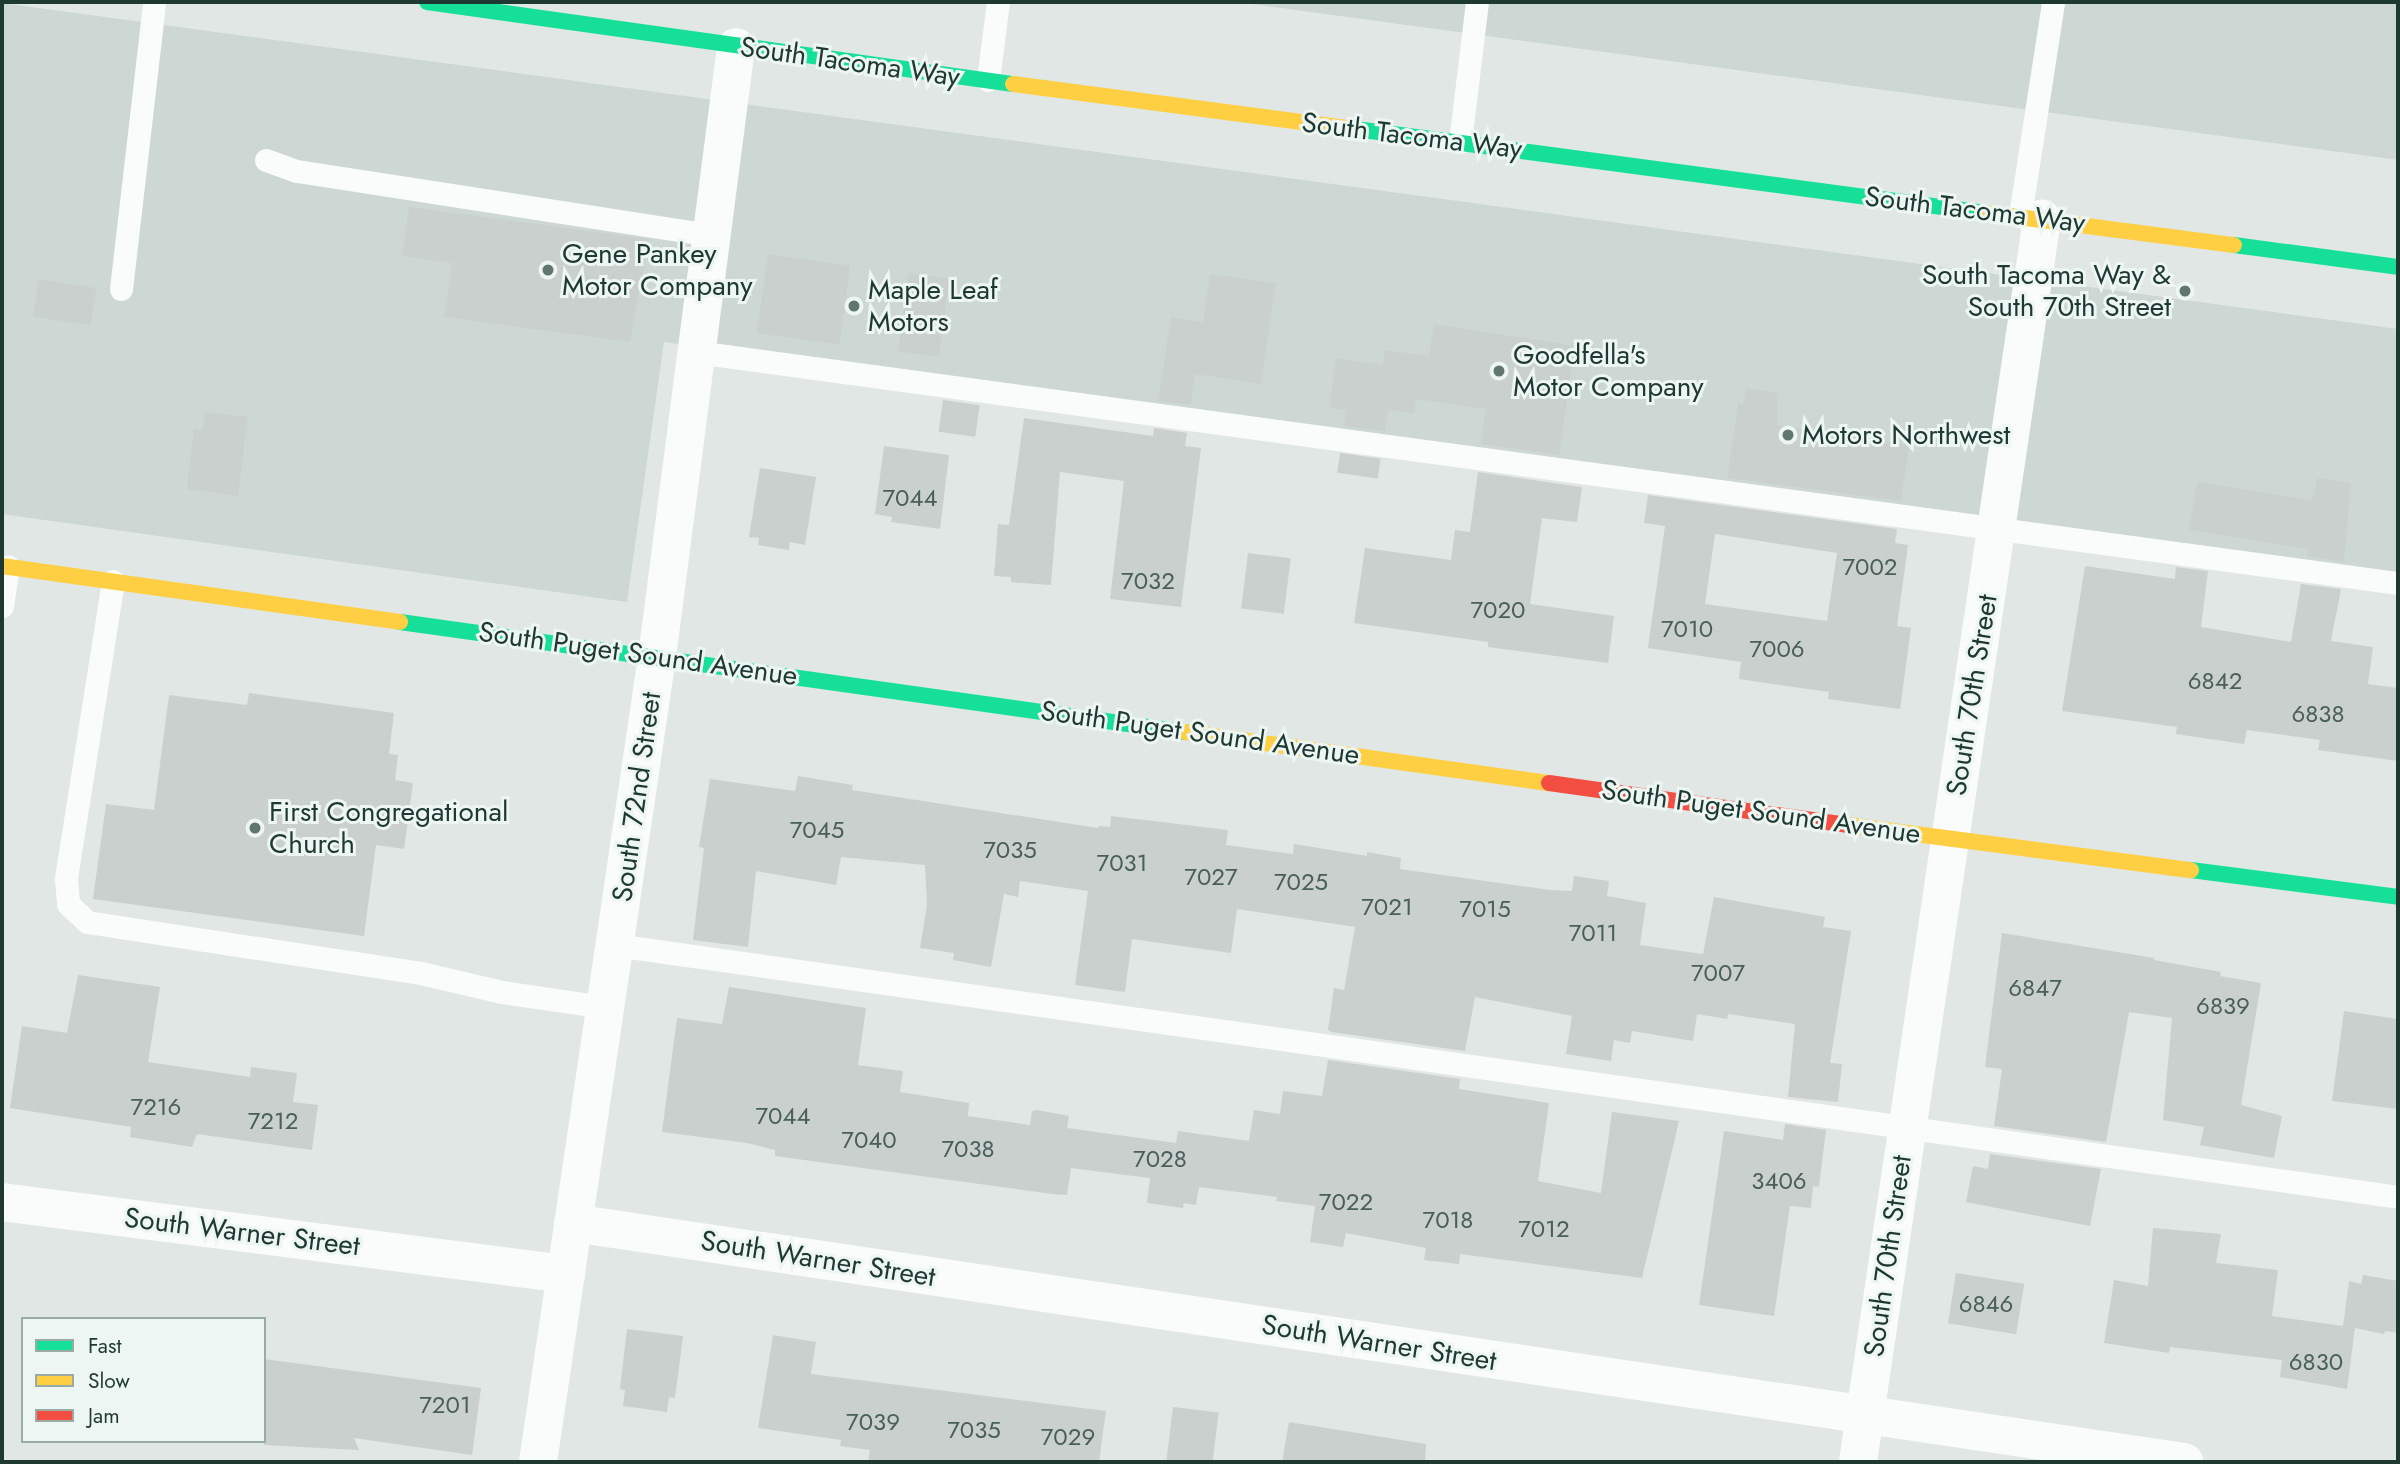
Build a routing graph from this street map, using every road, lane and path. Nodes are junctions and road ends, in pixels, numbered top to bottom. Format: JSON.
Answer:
{"nodes":[{"id":1,"x":154,"y":2,"type":"edge"},
{"id":2,"x":427,"y":2,"type":"edge"},
{"id":3,"x":998,"y":2,"type":"edge"},
{"id":4,"x":2053,"y":2,"type":"edge"},
{"id":5,"x":1471,"y":3,"type":"edge"},
{"id":6,"x":736,"y":47,"type":"junction"},
{"id":7,"x":988,"y":80,"type":"junction"},
{"id":8,"x":1460,"y":142,"type":"junction"},
{"id":9,"x":265,"y":160,"type":"dead end"},
{"id":10,"x":2031,"y":218,"type":"junction"},
{"id":11,"x":712,"y":234,"type":"junction"},
{"id":12,"x":2398,"y":267,"type":"edge"},
{"id":13,"x":121,"y":289,"type":"dead end"},
{"id":14,"x":696,"y":352,"type":"junction"},
{"id":15,"x":1996,"y":528,"type":"junction"},
{"id":16,"x":5,"y":566,"type":"edge"},
{"id":17,"x":113,"y":581,"type":"junction"},
{"id":18,"x":2398,"y":583,"type":"edge"},
{"id":19,"x":2,"y":606,"type":"edge"},
{"id":20,"x":657,"y":657,"type":"junction"},
{"id":21,"x":1950,"y":839,"type":"junction"},
{"id":22,"x":2398,"y":897,"type":"edge"},
{"id":23,"x":615,"y":945,"type":"junction"},
{"id":24,"x":605,"y":1007,"type":"junction"},
{"id":25,"x":1908,"y":1127,"type":"junction"},
{"id":26,"x":2398,"y":1196,"type":"edge"},
{"id":27,"x":2,"y":1202,"type":"edge"},
{"id":28,"x":573,"y":1223,"type":"junction"},
{"id":29,"x":566,"y":1274,"type":"junction"},
{"id":30,"x":1865,"y":1416,"type":"junction"},
{"id":31,"x":538,"y":1462,"type":"edge"},
{"id":32,"x":1858,"y":1462,"type":"edge"},
{"id":33,"x":2185,"y":1462,"type":"edge"}],
"edges":[{"from":1,"to":13,"type":"lane"},
{"from":2,"to":6,"type":"street","name":"South Tacoma Way"},
{"from":3,"to":7,"type":"lane"},
{"from":4,"to":10,"type":"lane"},
{"from":5,"to":8,"type":"lane"},
{"from":6,"to":7,"type":"street","name":"South Tacoma Way"},
{"from":6,"to":11,"type":"street","name":"South 72nd Street"},
{"from":7,"to":8,"type":"street","name":"South Tacoma Way"},
{"from":8,"to":10,"type":"street","name":"South Tacoma Way"},
{"from":9,"to":11,"type":"lane"},
{"from":10,"to":12,"type":"street","name":"South Tacoma Way"},
{"from":10,"to":15,"type":"street","name":"South 70th Street"},
{"from":11,"to":14,"type":"street","name":"South 72nd Street"},
{"from":14,"to":15,"type":"lane"},
{"from":14,"to":20,"type":"street","name":"South 72nd Street"},
{"from":15,"to":18,"type":"lane"},
{"from":15,"to":21,"type":"street","name":"South 70th Street"},
{"from":16,"to":17,"type":"street","name":"South Puget Sound Avenue"},
{"from":16,"to":19,"type":"lane"},
{"from":17,"to":20,"type":"street","name":"South Puget Sound Avenue"},
{"from":17,"to":24,"type":"lane"},
{"from":20,"to":21,"type":"street","name":"South Puget Sound Avenue"},
{"from":20,"to":23,"type":"street","name":"South 72nd Street"},
{"from":21,"to":22,"type":"street","name":"South Puget Sound Avenue"},
{"from":21,"to":25,"type":"street","name":"South 70th Street"},
{"from":23,"to":24,"type":"street","name":"South 72nd Street"},
{"from":23,"to":25,"type":"lane"},
{"from":24,"to":28,"type":"street","name":"South 72nd Street"},
{"from":25,"to":26,"type":"lane"},
{"from":25,"to":30,"type":"street","name":"South 70th Street"},
{"from":27,"to":29,"type":"street","name":"South Warner Street"},
{"from":28,"to":29,"type":"street","name":"South 72nd Street"},
{"from":28,"to":30,"type":"street","name":"South Warner Street"},
{"from":29,"to":31,"type":"street","name":"South 72nd Street"},
{"from":30,"to":32,"type":"street","name":"South 70th Street"},
{"from":30,"to":33,"type":"street","name":"South Warner Street"}]}
